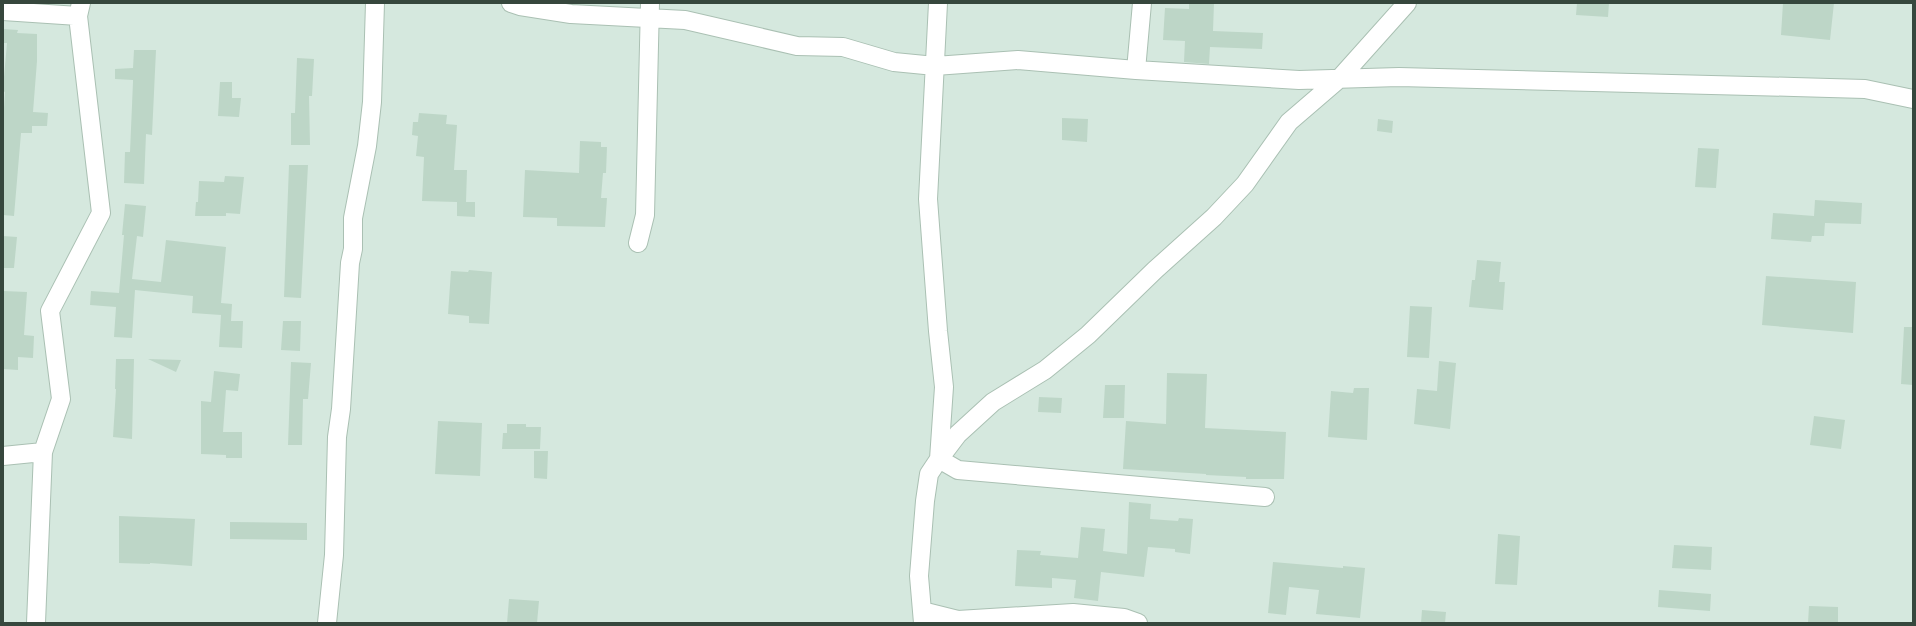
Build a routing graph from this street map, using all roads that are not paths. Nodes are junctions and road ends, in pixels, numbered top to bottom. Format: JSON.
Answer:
{"nodes":[{"id":1,"x":375,"y":3,"type":"edge"},
{"id":2,"x":511,"y":3,"type":"edge"},
{"id":3,"x":938,"y":3,"type":"edge"},
{"id":4,"x":1142,"y":3,"type":"edge"},
{"id":5,"x":1407,"y":3,"type":"edge"},
{"id":6,"x":79,"y":10,"type":"edge"},
{"id":7,"x":650,"y":10,"type":"edge"},
{"id":8,"x":3,"y":11,"type":"edge"},
{"id":9,"x":935,"y":66,"type":"junction"},
{"id":10,"x":1136,"y":70,"type":"junction"},
{"id":11,"x":1339,"y":79,"type":"junction"},
{"id":12,"x":1913,"y":99,"type":"edge"},
{"id":13,"x":638,"y":243,"type":"dead end"},
{"id":14,"x":43,"y":452,"type":"junction"},
{"id":15,"x":3,"y":456,"type":"edge"},
{"id":16,"x":939,"y":459,"type":"junction"},
{"id":17,"x":1265,"y":497,"type":"dead end"},
{"id":18,"x":922,"y":617,"type":"edge"},
{"id":19,"x":36,"y":623,"type":"edge"},
{"id":20,"x":327,"y":623,"type":"edge"},
{"id":21,"x":1138,"y":623,"type":"edge"}],
"edges":[{"from":1,"to":20,"type":"street"},
{"from":2,"to":7,"type":"street"},
{"from":3,"to":9,"type":"street"},
{"from":4,"to":10,"type":"street"},
{"from":5,"to":11,"type":"street"},
{"from":6,"to":8,"type":"street"},
{"from":6,"to":14,"type":"street"},
{"from":7,"to":9,"type":"street"},
{"from":7,"to":13,"type":"street"},
{"from":9,"to":10,"type":"street"},
{"from":9,"to":16,"type":"street"},
{"from":10,"to":11,"type":"street"},
{"from":11,"to":12,"type":"street"},
{"from":11,"to":16,"type":"street"},
{"from":14,"to":15,"type":"street"},
{"from":14,"to":19,"type":"street"},
{"from":16,"to":17,"type":"street"},
{"from":16,"to":18,"type":"street"},
{"from":18,"to":21,"type":"street"}]}
